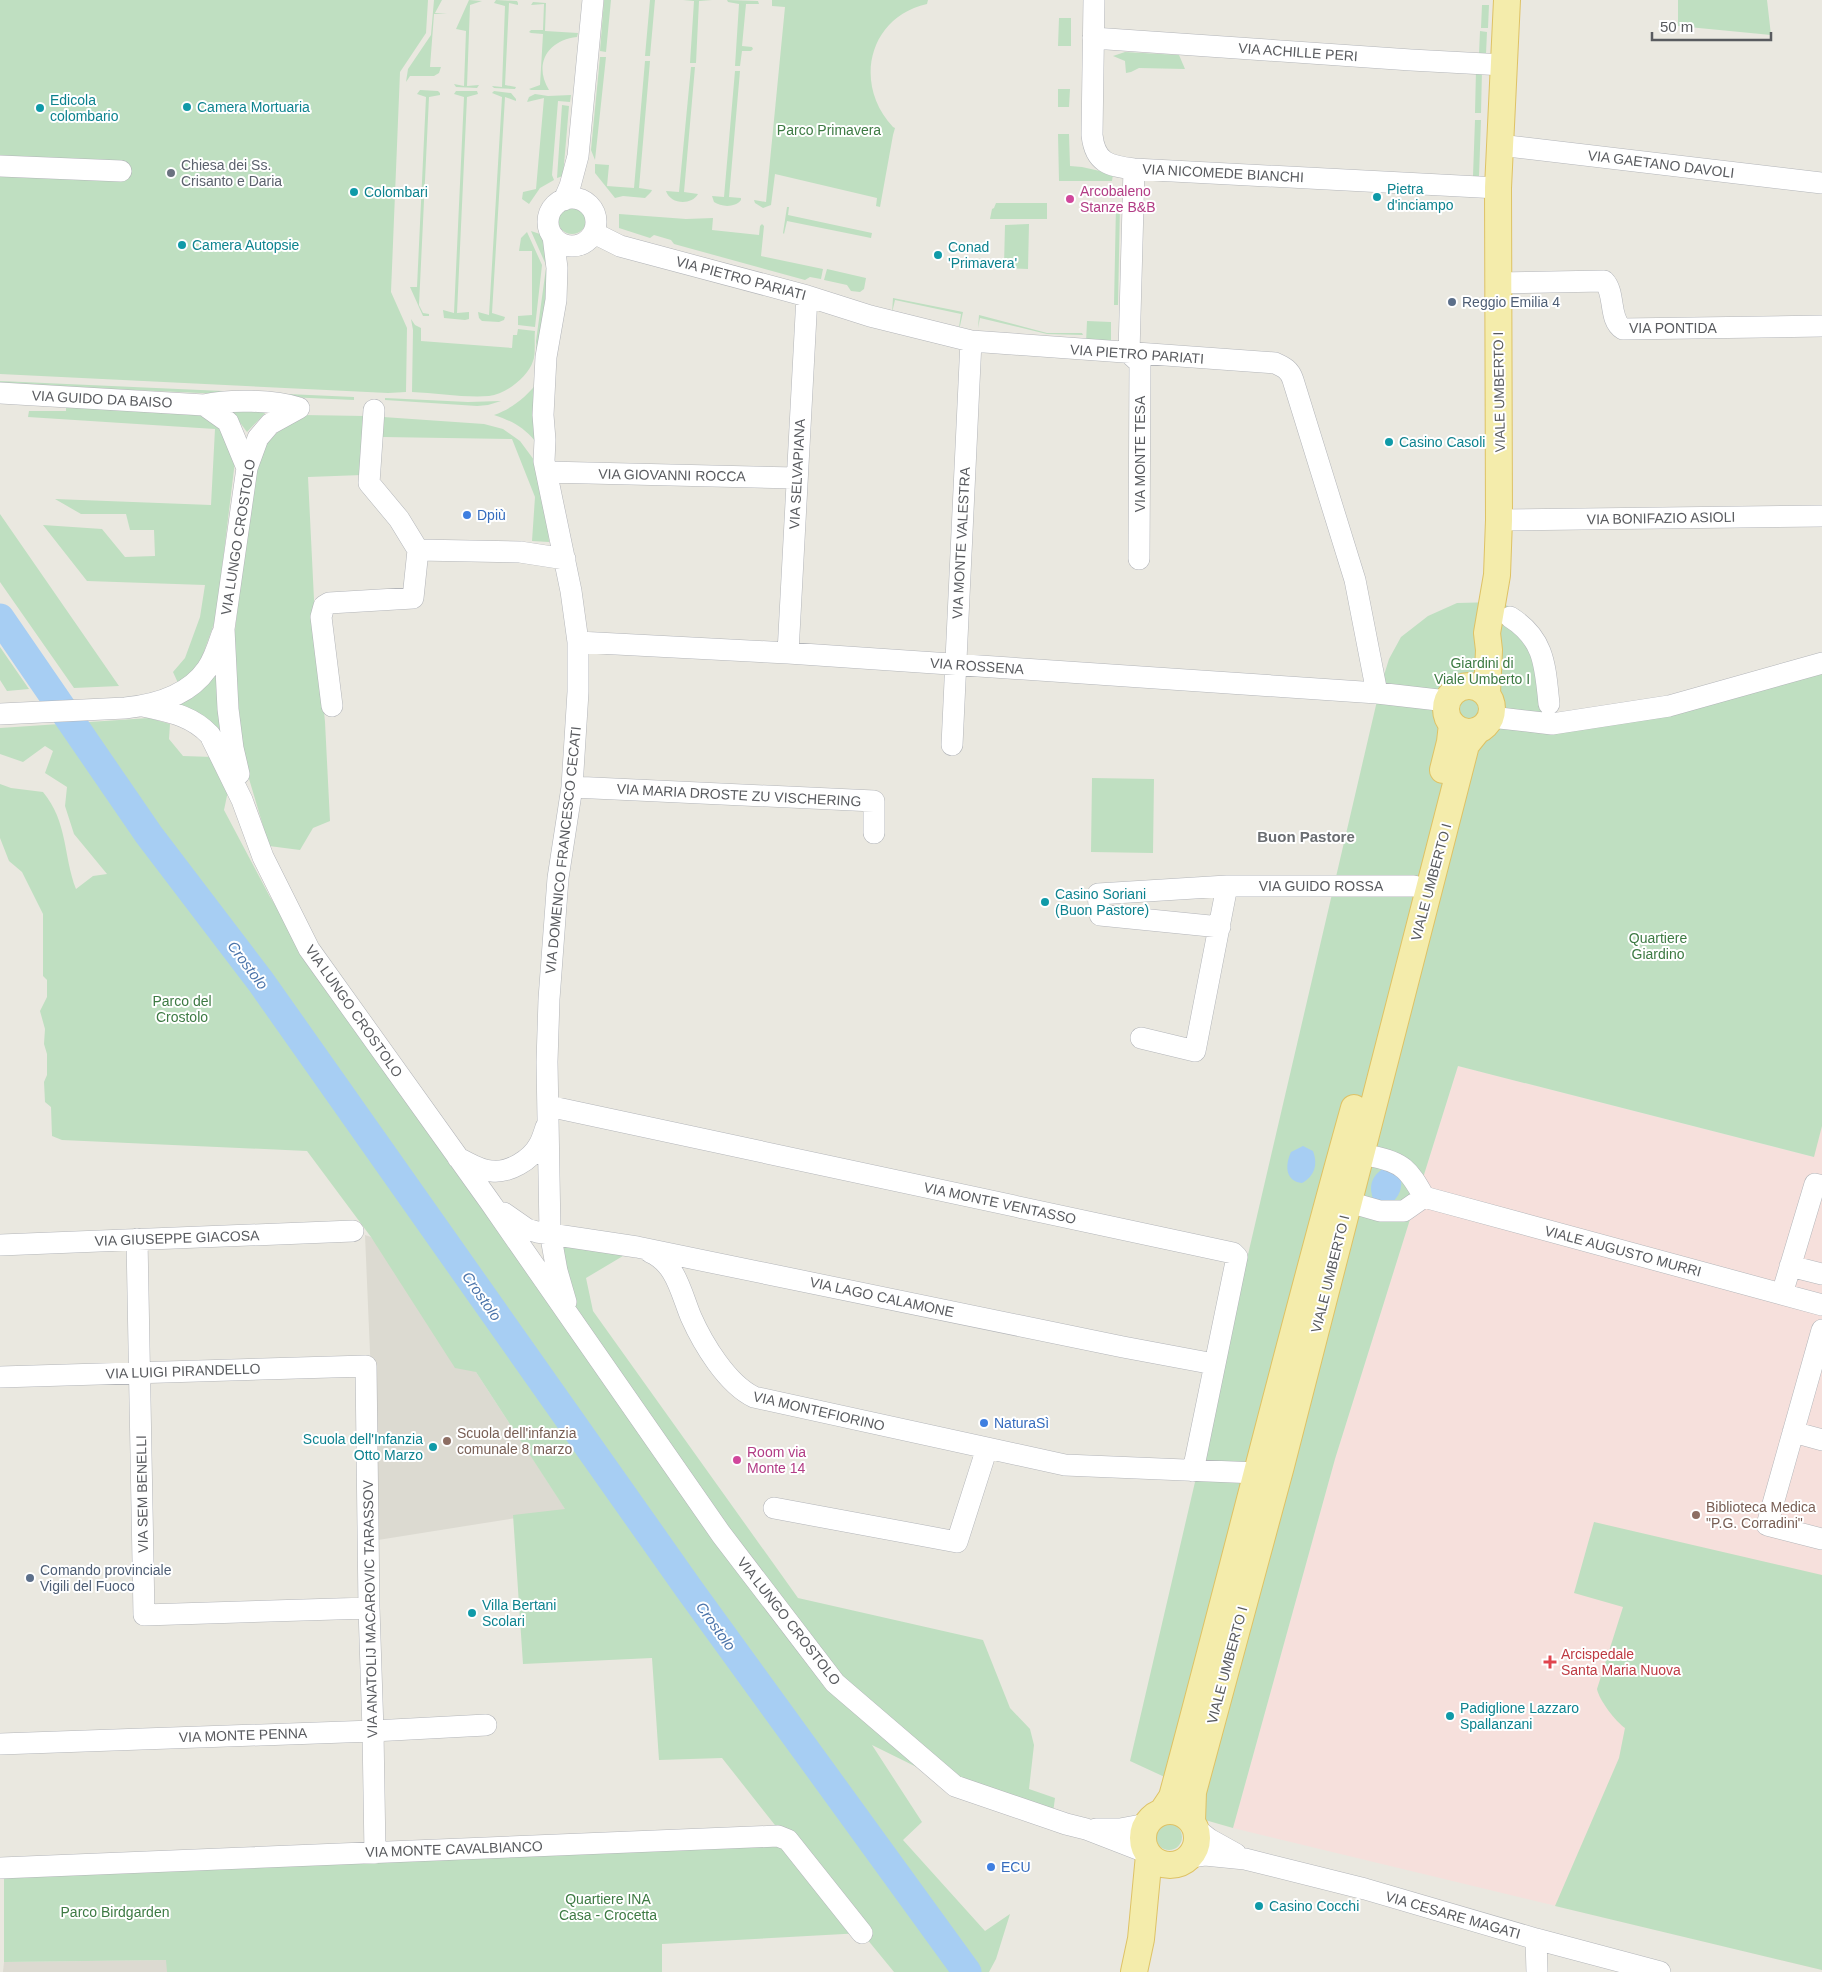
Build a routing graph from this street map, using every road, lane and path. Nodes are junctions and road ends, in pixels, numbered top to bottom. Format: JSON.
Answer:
{"nodes":[{"id":1,"x":593,"y":0,"type":"edge"},
{"id":2,"x":1094,"y":0,"type":"edge"},
{"id":3,"x":1507,"y":0,"type":"edge"},
{"id":4,"x":1093,"y":38,"type":"junction"},
{"id":5,"x":1504,"y":64,"type":"junction"},
{"id":6,"x":1499,"y":145,"type":"junction"},
{"id":7,"x":578,"y":156,"type":"junction"},
{"id":8,"x":0,"y":166,"type":"edge"},
{"id":9,"x":1134,"y":169,"type":"junction"},
{"id":10,"x":120,"y":171,"type":"dead end"},
{"id":11,"x":1822,"y":183,"type":"edge"},
{"id":12,"x":1498,"y":188,"type":"junction"},
{"id":13,"x":564,"y":200,"type":"junction"},
{"id":14,"x":587,"y":203,"type":"junction"},
{"id":15,"x":553,"y":236,"type":"junction"},
{"id":16,"x":588,"y":238,"type":"junction"},
{"id":17,"x":1498,"y":283,"type":"junction"},
{"id":18,"x":807,"y":296,"type":"junction"},
{"id":19,"x":556,"y":300,"type":"junction"},
{"id":20,"x":1822,"y":326,"type":"edge"},
{"id":21,"x":971,"y":341,"type":"junction"},
{"id":22,"x":1129,"y":354,"type":"junction"},
{"id":23,"x":0,"y":393,"type":"edge"},
{"id":24,"x":204,"y":405,"type":"junction"},
{"id":25,"x":299,"y":408,"type":"joint"},
{"id":26,"x":374,"y":410,"type":"dead end"},
{"id":27,"x":247,"y":468,"type":"junction"},
{"id":28,"x":547,"y":472,"type":"junction"},
{"id":29,"x":796,"y":478,"type":"junction"},
{"id":30,"x":1822,"y":516,"type":"edge"},
{"id":31,"x":1499,"y":520,"type":"junction"},
{"id":32,"x":418,"y":550,"type":"junction"},
{"id":33,"x":565,"y":559,"type":"junction"},
{"id":34,"x":1139,"y":559,"type":"dead end"},
{"id":35,"x":1510,"y":616,"type":"dead end"},
{"id":36,"x":224,"y":629,"type":"junction"},
{"id":37,"x":1487,"y":633,"type":"junction"},
{"id":38,"x":578,"y":642,"type":"junction"},
{"id":39,"x":788,"y":653,"type":"junction"},
{"id":40,"x":1822,"y":663,"type":"edge"},
{"id":41,"x":955,"y":664,"type":"junction"},
{"id":42,"x":1376,"y":692,"type":"junction"},
{"id":43,"x":1453,"y":704,"type":"junction"},
{"id":44,"x":1550,"y":704,"type":"dead end"},
{"id":45,"x":332,"y":706,"type":"dead end"},
{"id":46,"x":134,"y":707,"type":"junction"},
{"id":47,"x":4,"y":714,"type":"edge"},
{"id":48,"x":1485,"y":714,"type":"junction"},
{"id":49,"x":952,"y":745,"type":"dead end"},
{"id":50,"x":572,"y":787,"type":"junction"},
{"id":51,"x":242,"y":800,"type":"junction"},
{"id":52,"x":874,"y":833,"type":"dead end"},
{"id":53,"x":1227,"y":886,"type":"junction"},
{"id":54,"x":1414,"y":886,"type":"junction"},
{"id":55,"x":1220,"y":927,"type":"junction"},
{"id":56,"x":1141,"y":1038,"type":"dead end"},
{"id":57,"x":548,"y":1114,"type":"junction"},
{"id":58,"x":1372,"y":1156,"type":"dead end"},
{"id":59,"x":458,"y":1158,"type":"junction"},
{"id":60,"x":1818,"y":1185,"type":"edge"},
{"id":61,"x":1424,"y":1197,"type":"junction"},
{"id":62,"x":490,"y":1202,"type":"junction"},
{"id":63,"x":1359,"y":1205,"type":"dead end"},
{"id":64,"x":354,"y":1231,"type":"dead end"},
{"id":65,"x":550,"y":1232,"type":"junction"},
{"id":66,"x":137,"y":1239,"type":"junction"},
{"id":67,"x":0,"y":1245,"type":"edge"},
{"id":68,"x":637,"y":1247,"type":"junction"},
{"id":69,"x":1790,"y":1266,"type":"junction"},
{"id":70,"x":1822,"y":1274,"type":"edge"},
{"id":71,"x":1782,"y":1294,"type":"junction"},
{"id":72,"x":1822,"y":1305,"type":"edge"},
{"id":73,"x":571,"y":1319,"type":"junction"},
{"id":74,"x":1822,"y":1330,"type":"edge"},
{"id":75,"x":1214,"y":1364,"type":"junction"},
{"id":76,"x":366,"y":1366,"type":"joint"},
{"id":77,"x":139,"y":1373,"type":"junction"},
{"id":78,"x":0,"y":1377,"type":"edge"},
{"id":79,"x":1793,"y":1432,"type":"junction"},
{"id":80,"x":1822,"y":1440,"type":"edge"},
{"id":81,"x":987,"y":1448,"type":"junction"},
{"id":82,"x":1192,"y":1471,"type":"junction"},
{"id":83,"x":1257,"y":1472,"type":"junction"},
{"id":84,"x":774,"y":1508,"type":"dead end"},
{"id":85,"x":1822,"y":1538,"type":"edge"},
{"id":86,"x":368,"y":1608,"type":"junction"},
{"id":87,"x":486,"y":1725,"type":"dead end"},
{"id":88,"x":374,"y":1731,"type":"junction"},
{"id":89,"x":0,"y":1744,"type":"edge"},
{"id":90,"x":1155,"y":1818,"type":"junction"},
{"id":91,"x":1193,"y":1825,"type":"junction"},
{"id":92,"x":1086,"y":1829,"type":"junction"},
{"id":93,"x":375,"y":1853,"type":"junction"},
{"id":94,"x":1148,"y":1854,"type":"junction"},
{"id":95,"x":1245,"y":1859,"type":"junction"},
{"id":96,"x":1183,"y":1861,"type":"junction"},
{"id":97,"x":0,"y":1868,"type":"edge"},
{"id":98,"x":862,"y":1933,"type":"dead end"},
{"id":99,"x":1141,"y":1939,"type":"junction"},
{"id":100,"x":1536,"y":1939,"type":"junction"},
{"id":101,"x":1134,"y":1972,"type":"edge"},
{"id":102,"x":1537,"y":1972,"type":"edge"},
{"id":103,"x":1660,"y":1972,"type":"edge"}],
"edges":[{"from":1,"to":7,"type":"street"},
{"from":2,"to":4,"type":"street"},
{"from":3,"to":5,"type":"main road","name":"VIALE UMBERTO I"},
{"from":4,"to":5,"type":"street","name":"VIA ACHILLE PERI"},
{"from":4,"to":9,"type":"street"},
{"from":5,"to":6,"type":"main road","name":"VIALE UMBERTO I"},
{"from":6,"to":11,"type":"street","name":"VIA GAETANO DAVOLI"},
{"from":6,"to":12,"type":"main road","name":"VIALE UMBERTO I"},
{"from":7,"to":13,"type":"street"},
{"from":7,"to":14,"type":"street"},
{"from":8,"to":10,"type":"street"},
{"from":9,"to":12,"type":"street","name":"VIA NICOMEDE BIANCHI"},
{"from":9,"to":22,"type":"street","name":"VIA NICOMEDE BIANCHI"},
{"from":12,"to":17,"type":"main road","name":"VIALE UMBERTO I"},
{"from":13,"to":14,"type":"street"},
{"from":13,"to":15,"type":"street"},
{"from":14,"to":16,"type":"street"},
{"from":15,"to":16,"type":"street"},
{"from":15,"to":19,"type":"street"},
{"from":16,"to":18,"type":"street","name":"VIA PIETRO PARIATI"},
{"from":16,"to":19,"type":"street"},
{"from":17,"to":20,"type":"street","name":"VIA PONTIDA"},
{"from":17,"to":31,"type":"main road","name":"VIALE UMBERTO I"},
{"from":18,"to":21,"type":"street","name":"VIA PIETRO PARIATI"},
{"from":18,"to":29,"type":"street","name":"VIA SELVAPIANA"},
{"from":19,"to":28,"type":"street","name":"VIA DOMENICO FRANCESCO CECATI"},
{"from":21,"to":22,"type":"street","name":"VIA PIETRO PARIATI"},
{"from":21,"to":41,"type":"street","name":"VIA MONTE VALESTRA"},
{"from":22,"to":34,"type":"street","name":"VIA MONTE TESA"},
{"from":22,"to":42,"type":"street","name":"VIA PIETRO PARIATI"},
{"from":23,"to":24,"type":"street","name":"VIA GUIDO DA BAISO"},
{"from":24,"to":25,"type":"street","name":"VIA GUIDO DA BAISO"},
{"from":24,"to":27,"type":"street"},
{"from":25,"to":27,"type":"street","name":"VIA LUNGO CROSTOLO"},
{"from":26,"to":32,"type":"street"},
{"from":27,"to":36,"type":"street","name":"VIA LUNGO CROSTOLO"},
{"from":28,"to":29,"type":"street","name":"VIA GIOVANNI ROCCA"},
{"from":28,"to":33,"type":"street","name":"VIA DOMENICO FRANCESCO CECATI"},
{"from":29,"to":39,"type":"street","name":"VIA SELVAPIANA"},
{"from":30,"to":31,"type":"street","name":"VIA BONIFAZIO ASIOLI"},
{"from":31,"to":37,"type":"main road","name":"VIALE UMBERTO I"},
{"from":32,"to":33,"type":"street"},
{"from":32,"to":45,"type":"street"},
{"from":33,"to":38,"type":"street","name":"VIA DOMENICO FRANCESCO CECATI"},
{"from":35,"to":44,"type":"street"},
{"from":36,"to":46,"type":"street","name":"VIA LUNGO CROSTOLO"},
{"from":36,"to":51,"type":"street","name":"VIA LUNGO CROSTOLO"},
{"from":37,"to":43,"type":"main road","name":"VIALE UMBERTO I"},
{"from":37,"to":48,"type":"main road","name":"VIALE UMBERTO I"},
{"from":38,"to":39,"type":"street","name":"VIA ROSSENA"},
{"from":38,"to":50,"type":"street","name":"VIA DOMENICO FRANCESCO CECATI"},
{"from":39,"to":41,"type":"street","name":"VIA ROSSENA"},
{"from":40,"to":48,"type":"street"},
{"from":41,"to":42,"type":"street","name":"VIA ROSSENA"},
{"from":41,"to":49,"type":"street","name":"VIA MONTE VALESTRA"},
{"from":42,"to":43,"type":"street"},
{"from":43,"to":48,"type":"main road"},
{"from":43,"to":48,"type":"main road"},
{"from":43,"to":54,"type":"main road","name":"VIALE UMBERTO I"},
{"from":46,"to":47,"type":"street","name":"VIA LUNGO CROSTOLO"},
{"from":46,"to":51,"type":"street","name":"VIA LUNGO CROSTOLO"},
{"from":48,"to":91,"type":"main road","name":"VIALE UMBERTO I"},
{"from":50,"to":52,"type":"street","name":"VIA MARIA DROSTE ZU VISCHERING"},
{"from":50,"to":57,"type":"street","name":"VIA DOMENICO FRANCESCO CECATI"},
{"from":51,"to":59,"type":"street","name":"VIA LUNGO CROSTOLO"},
{"from":53,"to":54,"type":"street","name":"VIA GUIDO ROSSA"},
{"from":53,"to":55,"type":"street"},
{"from":53,"to":55,"type":"street","name":"VIA GUIDO ROSSA"},
{"from":54,"to":83,"type":"main road","name":"VIALE UMBERTO I"},
{"from":55,"to":56,"type":"street"},
{"from":57,"to":59,"type":"street","name":"VIA LUNGO CROSTOLO"},
{"from":57,"to":65,"type":"street","name":"VIA DOMENICO FRANCESCO CECATI"},
{"from":57,"to":75,"type":"street","name":"VIA MONTE VENTASSO"},
{"from":58,"to":61,"type":"street"},
{"from":59,"to":62,"type":"street","name":"VIA LUNGO CROSTOLO"},
{"from":60,"to":69,"type":"street"},
{"from":61,"to":63,"type":"street"},
{"from":61,"to":71,"type":"street","name":"VIALE AUGUSTO MURRI"},
{"from":62,"to":65,"type":"street","name":"VIA LUNGO CROSTOLO"},
{"from":62,"to":73,"type":"street","name":"VIA LUNGO CROSTOLO"},
{"from":64,"to":66,"type":"street","name":"VIA GIUSEPPE GIACOSA"},
{"from":65,"to":68,"type":"street","name":"VIA LAGO CALAMONE"},
{"from":65,"to":73,"type":"street","name":"VIA LUNGO CROSTOLO"},
{"from":66,"to":67,"type":"street","name":"VIA GIUSEPPE GIACOSA"},
{"from":66,"to":77,"type":"street","name":"VIA SEM BENELLI"},
{"from":68,"to":75,"type":"street","name":"VIA LAGO CALAMONE"},
{"from":68,"to":81,"type":"street","name":"VIA MONTEFIORINO"},
{"from":69,"to":70,"type":"street"},
{"from":69,"to":71,"type":"street"},
{"from":71,"to":72,"type":"street","name":"VIALE AUGUSTO MURRI"},
{"from":73,"to":92,"type":"street","name":"VIA LUNGO CROSTOLO"},
{"from":74,"to":79,"type":"street"},
{"from":75,"to":82,"type":"street","name":"VIA MONTE VENTASSO"},
{"from":76,"to":77,"type":"street","name":"VIA LUIGI PIRANDELLO"},
{"from":76,"to":86,"type":"street","name":"VIA ANATOLIJ MACAROVIC TARASSOV"},
{"from":77,"to":78,"type":"street","name":"VIA LUIGI PIRANDELLO"},
{"from":77,"to":86,"type":"street","name":"VIA SEM BENELLI"},
{"from":79,"to":80,"type":"street"},
{"from":79,"to":85,"type":"street"},
{"from":81,"to":82,"type":"street","name":"VIA MONTEFIORINO"},
{"from":81,"to":84,"type":"street"},
{"from":82,"to":83,"type":"street","name":"VIA MONTEFIORINO"},
{"from":83,"to":90,"type":"main road","name":"VIALE UMBERTO I"},
{"from":86,"to":88,"type":"street","name":"VIA ANATOLIJ MACAROVIC TARASSOV"},
{"from":87,"to":88,"type":"street","name":"VIA MONTE PENNA"},
{"from":88,"to":89,"type":"street","name":"VIA MONTE PENNA"},
{"from":88,"to":93,"type":"street","name":"VIA ANATOLIJ MACAROVIC TARASSOV"},
{"from":90,"to":91,"type":"main road"},
{"from":90,"to":92,"type":"street","name":"VIA LUNGO CROSTOLO"},
{"from":90,"to":94,"type":"main road","name":"VIALE UMBERTO I"},
{"from":91,"to":95,"type":"street","name":"VIA CESARE MAGATI"},
{"from":91,"to":96,"type":"main road","name":"VIALE UMBERTO I"},
{"from":92,"to":94,"type":"street","name":"VIA LUNGO CROSTOLO"},
{"from":93,"to":97,"type":"street","name":"VIA MONTE CAVALBIANCO"},
{"from":93,"to":98,"type":"street","name":"VIA MONTE CAVALBIANCO"},
{"from":94,"to":96,"type":"main road"},
{"from":94,"to":99,"type":"main road","name":"VIALE UMBERTO I"},
{"from":95,"to":96,"type":"street","name":"VIA CESARE MAGATI"},
{"from":95,"to":100,"type":"street","name":"VIA CESARE MAGATI"},
{"from":96,"to":99,"type":"main road","name":"VIALE UMBERTO I"},
{"from":99,"to":101,"type":"main road"},
{"from":100,"to":102,"type":"street"},
{"from":100,"to":103,"type":"street","name":"VIA CESARE MAGATI"}]}
